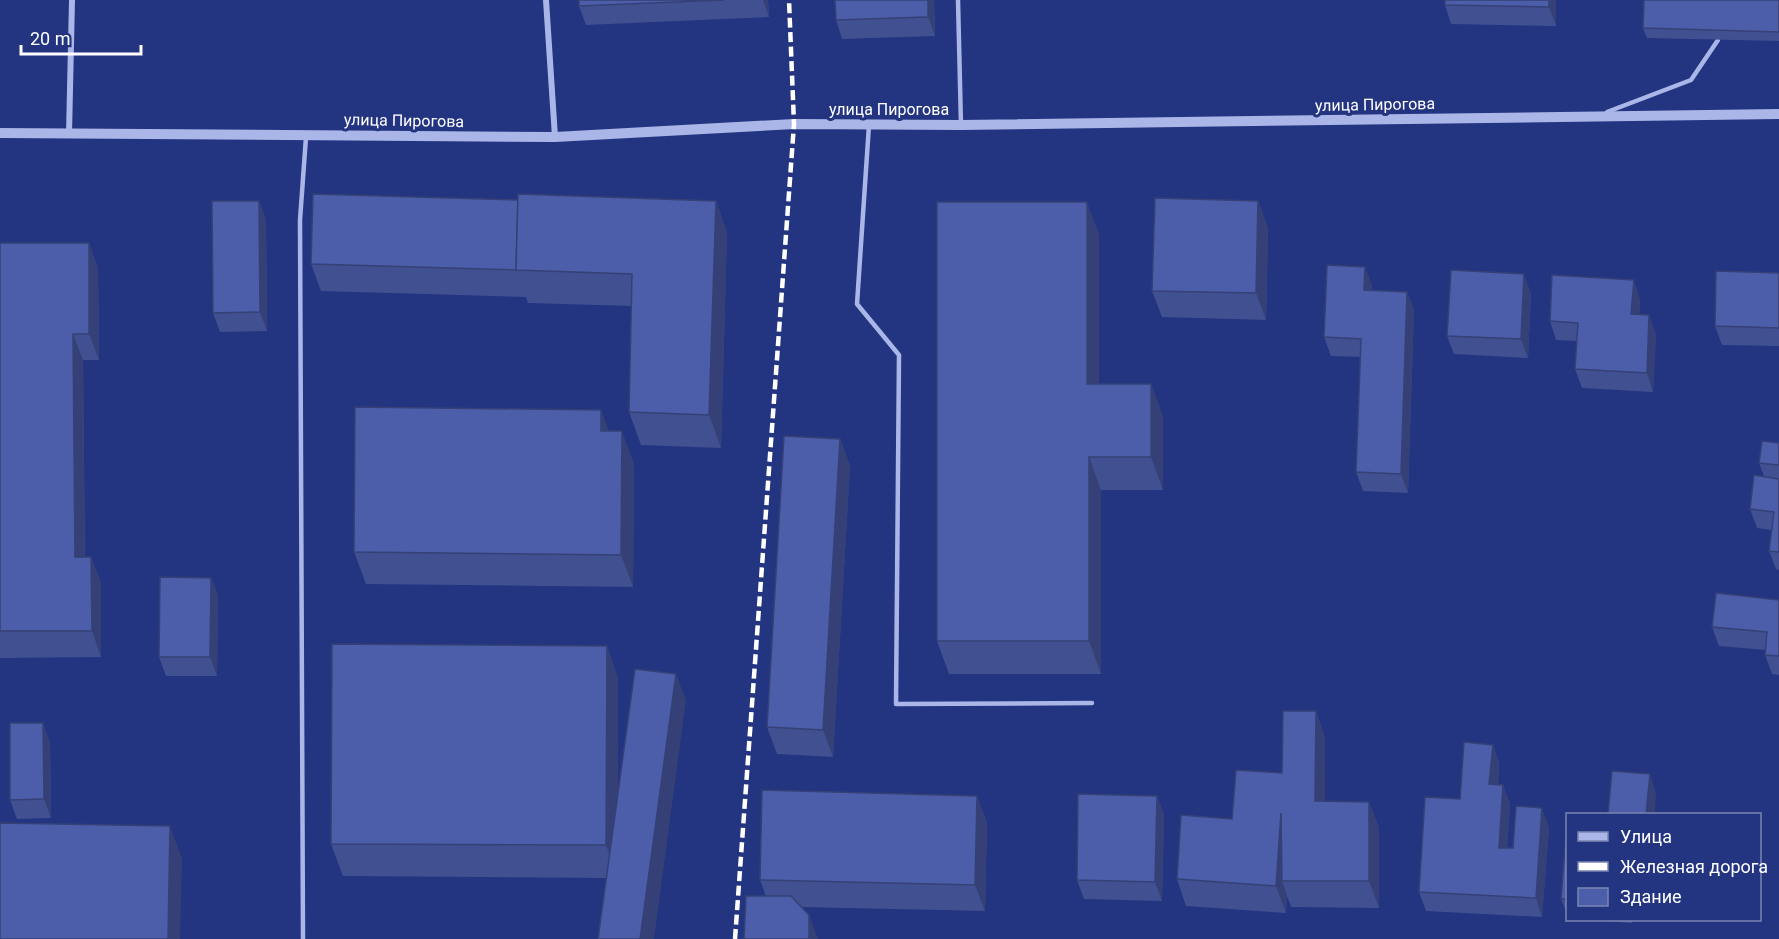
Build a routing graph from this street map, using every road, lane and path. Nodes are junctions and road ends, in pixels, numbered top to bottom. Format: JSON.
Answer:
{"nodes":[{"id":1,"x":72,"y":0,"type":"edge"},
{"id":2,"x":546,"y":0,"type":"edge"},
{"id":3,"x":958,"y":0,"type":"edge"},
{"id":4,"x":1718,"y":39,"type":"edge"},
{"id":5,"x":1779,"y":114,"type":"edge"},
{"id":6,"x":1597,"y":116,"type":"junction"},
{"id":7,"x":869,"y":125,"type":"junction"},
{"id":8,"x":961,"y":125,"type":"junction"},
{"id":9,"x":0,"y":133,"type":"edge"},
{"id":10,"x":69,"y":134,"type":"junction"},
{"id":11,"x":306,"y":134,"type":"junction"},
{"id":12,"x":555,"y":137,"type":"junction"},
{"id":13,"x":1092,"y":703,"type":"dead end"},
{"id":14,"x":303,"y":939,"type":"edge"}],
"edges":[{"from":1,"to":10,"type":"street"},
{"from":2,"to":12,"type":"street"},
{"from":3,"to":8,"type":"lane"},
{"from":4,"to":6,"type":"lane"},
{"from":5,"to":6,"type":"street","name":"улица Пирогова"},
{"from":6,"to":8,"type":"street","name":"улица Пирогова"},
{"from":7,"to":8,"type":"street","name":"улица Пирогова"},
{"from":7,"to":12,"type":"street","name":"улица Пирогова"},
{"from":7,"to":13,"type":"lane"},
{"from":9,"to":10,"type":"street","name":"улица Пирогова"},
{"from":10,"to":11,"type":"street","name":"улица Пирогова"},
{"from":11,"to":12,"type":"street","name":"улица Пирогова"},
{"from":11,"to":14,"type":"lane"}]}
